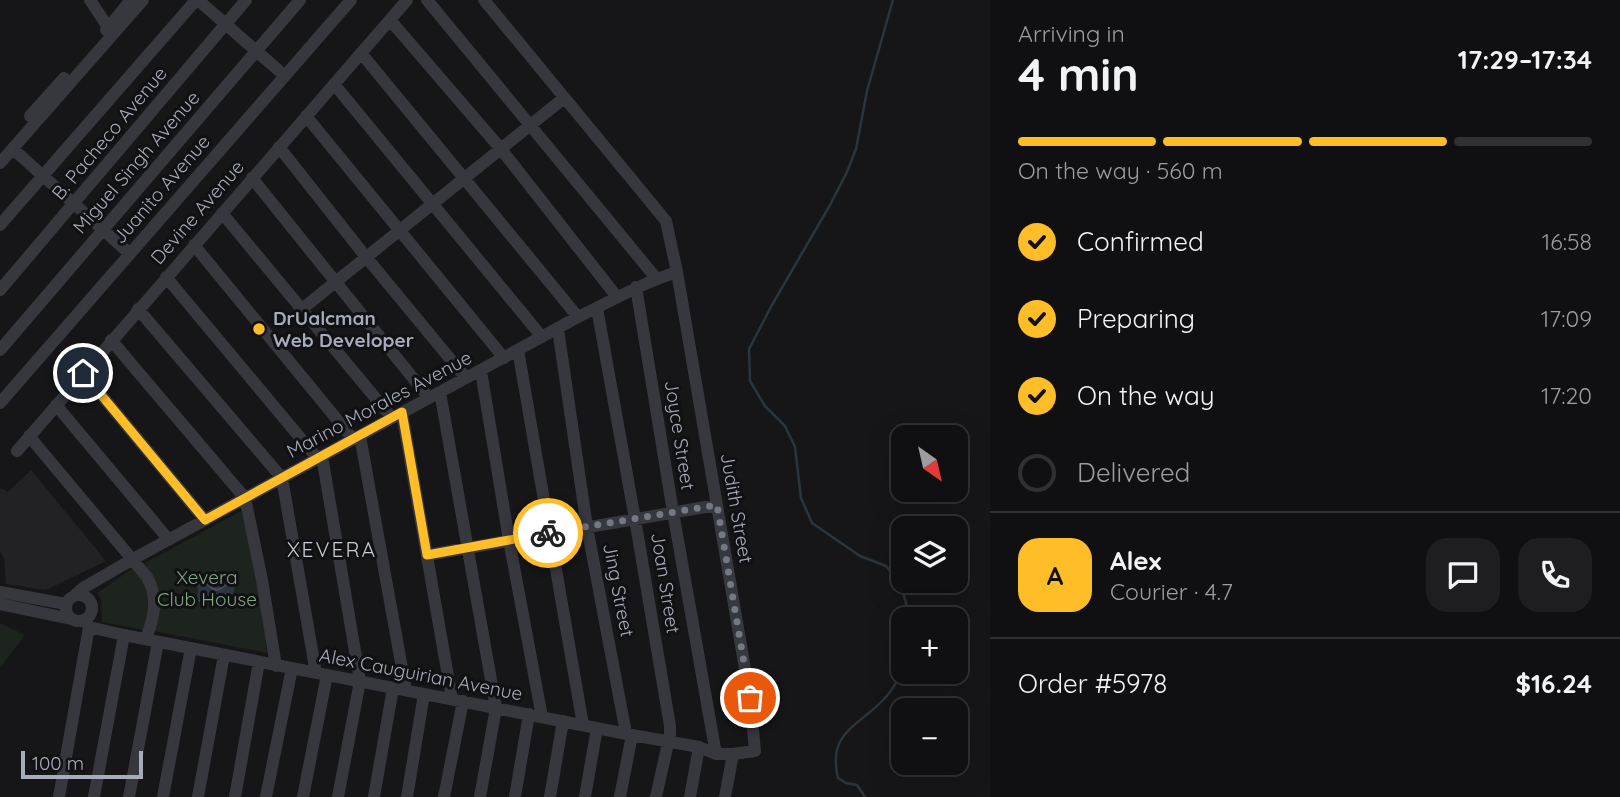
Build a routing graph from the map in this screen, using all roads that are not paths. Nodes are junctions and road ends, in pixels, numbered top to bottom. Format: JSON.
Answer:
{"nodes":[{"id":1,"x":90,"y":0,"type":"edge"},
{"id":2,"x":131,"y":0,"type":"edge"},
{"id":3,"x":143,"y":0,"type":"edge"},
{"id":4,"x":197,"y":0,"type":"edge"},
{"id":5,"x":246,"y":0,"type":"edge"},
{"id":6,"x":300,"y":0,"type":"edge"},
{"id":7,"x":351,"y":0,"type":"edge"},
{"id":8,"x":407,"y":0,"type":"edge"},
{"id":9,"x":427,"y":0,"type":"edge"},
{"id":10,"x":484,"y":0,"type":"edge"},
{"id":11,"x":390,"y":20,"type":"junction"},
{"id":12,"x":225,"y":25,"type":"junction"},
{"id":13,"x":108,"y":27,"type":"junction"},
{"id":14,"x":257,"y":52,"type":"junction"},
{"id":15,"x":361,"y":53,"type":"junction"},
{"id":16,"x":285,"y":76,"type":"junction"},
{"id":17,"x":334,"y":84,"type":"junction"},
{"id":18,"x":564,"y":98,"type":"junction"},
{"id":19,"x":306,"y":116,"type":"junction"},
{"id":20,"x":530,"y":125,"type":"junction"},
{"id":21,"x":279,"y":147,"type":"junction"},
{"id":22,"x":500,"y":149,"type":"junction"},
{"id":23,"x":6,"y":150,"type":"edge"},
{"id":24,"x":0,"y":163,"type":"edge"},
{"id":25,"x":42,"y":176,"type":"junction"},
{"id":26,"x":252,"y":178,"type":"junction"},
{"id":27,"x":463,"y":178,"type":"junction"},
{"id":28,"x":432,"y":203,"type":"junction"},
{"id":29,"x":75,"y":204,"type":"junction"},
{"id":30,"x":222,"y":213,"type":"junction"},
{"id":31,"x":0,"y":225,"type":"edge"},
{"id":32,"x":102,"y":230,"type":"junction"},
{"id":33,"x":400,"y":230,"type":"junction"},
{"id":34,"x":194,"y":245,"type":"junction"},
{"id":35,"x":130,"y":254,"type":"junction"},
{"id":36,"x":366,"y":257,"type":"junction"},
{"id":37,"x":677,"y":272,"type":"junction"},
{"id":38,"x":166,"y":277,"type":"junction"},
{"id":39,"x":656,"y":278,"type":"junction"},
{"id":40,"x":335,"y":281,"type":"junction"},
{"id":41,"x":636,"y":287,"type":"junction"},
{"id":42,"x":0,"y":290,"type":"edge"},
{"id":43,"x":617,"y":297,"type":"junction"},
{"id":44,"x":597,"y":308,"type":"junction"},
{"id":45,"x":138,"y":309,"type":"junction"},
{"id":46,"x":302,"y":309,"type":"junction"},
{"id":47,"x":578,"y":317,"type":"junction"},
{"id":48,"x":558,"y":329,"type":"junction"},
{"id":49,"x":541,"y":337,"type":"junction"},
{"id":50,"x":111,"y":341,"type":"junction"},
{"id":51,"x":0,"y":350,"type":"edge"},
{"id":52,"x":518,"y":350,"type":"junction"},
{"id":53,"x":503,"y":358,"type":"junction"},
{"id":54,"x":481,"y":371,"type":"junction"},
{"id":55,"x":83,"y":373,"type":"junction"},
{"id":56,"x":466,"y":378,"type":"junction"},
{"id":57,"x":435,"y":395,"type":"junction"},
{"id":58,"x":0,"y":403,"type":"edge"},
{"id":59,"x":56,"y":405,"type":"junction"},
{"id":60,"x":397,"y":415,"type":"junction"},
{"id":61,"x":29,"y":436,"type":"junction"},
{"id":62,"x":357,"y":438,"type":"junction"},
{"id":63,"x":17,"y":451,"type":"dead end"},
{"id":64,"x":320,"y":457,"type":"junction"},
{"id":65,"x":282,"y":478,"type":"junction"},
{"id":66,"x":245,"y":498,"type":"junction"},
{"id":67,"x":717,"y":505,"type":"junction"},
{"id":68,"x":673,"y":512,"type":"junction"},
{"id":69,"x":635,"y":519,"type":"junction"},
{"id":70,"x":205,"y":520,"type":"junction"},
{"id":71,"x":587,"y":527,"type":"junction"},
{"id":72,"x":550,"y":533,"type":"junction"},
{"id":73,"x":169,"y":540,"type":"junction"},
{"id":74,"x":509,"y":540,"type":"junction"},
{"id":75,"x":467,"y":548,"type":"junction"},
{"id":76,"x":427,"y":555,"type":"junction"},
{"id":77,"x":133,"y":559,"type":"junction"},
{"id":78,"x":102,"y":577,"type":"junction"},
{"id":79,"x":0,"y":592,"type":"edge"},
{"id":80,"x":71,"y":599,"type":"junction"},
{"id":81,"x":0,"y":604,"type":"edge"},
{"id":82,"x":92,"y":607,"type":"junction"},
{"id":83,"x":71,"y":619,"type":"junction"},
{"id":84,"x":87,"y":624,"type":"junction"},
{"id":85,"x":124,"y":635,"type":"junction"},
{"id":86,"x":152,"y":641,"type":"junction"},
{"id":87,"x":191,"y":648,"type":"junction"},
{"id":88,"x":224,"y":655,"type":"junction"},
{"id":89,"x":259,"y":662,"type":"junction"},
{"id":90,"x":276,"y":666,"type":"junction"},
{"id":91,"x":292,"y":668,"type":"junction"},
{"id":92,"x":321,"y":674,"type":"junction"},
{"id":93,"x":360,"y":681,"type":"junction"},
{"id":94,"x":400,"y":689,"type":"junction"},
{"id":95,"x":424,"y":694,"type":"junction"},
{"id":96,"x":458,"y":700,"type":"junction"},
{"id":97,"x":496,"y":708,"type":"junction"},
{"id":98,"x":536,"y":716,"type":"junction"},
{"id":99,"x":563,"y":721,"type":"junction"},
{"id":100,"x":583,"y":725,"type":"junction"},
{"id":101,"x":597,"y":727,"type":"junction"},
{"id":102,"x":629,"y":734,"type":"junction"},
{"id":103,"x":667,"y":741,"type":"junction"},
{"id":104,"x":699,"y":747,"type":"junction"},
{"id":105,"x":755,"y":751,"type":"joint"},
{"id":106,"x":716,"y":754,"type":"junction"},
{"id":107,"x":733,"y":754,"type":"junction"},
{"id":108,"x":59,"y":797,"type":"edge"},
{"id":109,"x":94,"y":797,"type":"edge"},
{"id":110,"x":129,"y":797,"type":"edge"},
{"id":111,"x":163,"y":797,"type":"edge"},
{"id":112,"x":198,"y":797,"type":"edge"},
{"id":113,"x":235,"y":797,"type":"edge"},
{"id":114,"x":266,"y":797,"type":"edge"},
{"id":115,"x":303,"y":797,"type":"edge"},
{"id":116,"x":338,"y":797,"type":"edge"},
{"id":117,"x":373,"y":797,"type":"edge"},
{"id":118,"x":407,"y":797,"type":"edge"},
{"id":119,"x":444,"y":797,"type":"edge"},
{"id":120,"x":480,"y":797,"type":"edge"},
{"id":121,"x":515,"y":797,"type":"edge"},
{"id":122,"x":550,"y":797,"type":"edge"},
{"id":123,"x":585,"y":797,"type":"edge"},
{"id":124,"x":621,"y":797,"type":"edge"},
{"id":125,"x":656,"y":797,"type":"edge"},
{"id":126,"x":690,"y":797,"type":"edge"},
{"id":127,"x":725,"y":797,"type":"edge"}],
"edges":[{"from":1,"to":13,"type":"street"},
{"from":2,"to":13,"type":"street"},
{"from":3,"to":23,"type":"street"},
{"from":4,"to":12,"type":"street"},
{"from":4,"to":25,"type":"street"},
{"from":5,"to":12,"type":"street","name":"B. Pacheco Avenue"},
{"from":6,"to":14,"type":"street","name":"Miguel Singh Avenue"},
{"from":7,"to":16,"type":"street","name":"Juanito Avenue"},
{"from":8,"to":11,"type":"street","name":"Devine Avenue"},
{"from":9,"to":20,"type":"street"},
{"from":10,"to":18,"type":"street","name":"Judith Street"},
{"from":11,"to":15,"type":"street","name":"Devine Avenue"},
{"from":11,"to":22,"type":"street"},
{"from":12,"to":14,"type":"street"},
{"from":12,"to":29,"type":"street","name":"B. Pacheco Avenue"},
{"from":13,"to":23,"type":"street"},
{"from":14,"to":16,"type":"street"},
{"from":14,"to":32,"type":"street","name":"Miguel Singh Avenue"},
{"from":15,"to":17,"type":"street","name":"Devine Avenue"},
{"from":15,"to":27,"type":"street"},
{"from":16,"to":35,"type":"street","name":"Juanito Avenue"},
{"from":17,"to":19,"type":"street","name":"Devine Avenue"},
{"from":17,"to":28,"type":"street"},
{"from":18,"to":20,"type":"street"},
{"from":18,"to":37,"type":"street","name":"Judith Street"},
{"from":19,"to":21,"type":"street","name":"Devine Avenue"},
{"from":19,"to":33,"type":"street"},
{"from":20,"to":22,"type":"street"},
{"from":20,"to":39,"type":"street"},
{"from":21,"to":26,"type":"street","name":"Devine Avenue"},
{"from":21,"to":36,"type":"street"},
{"from":22,"to":27,"type":"street"},
{"from":22,"to":43,"type":"street"},
{"from":23,"to":24,"type":"street"},
{"from":23,"to":25,"type":"street"},
{"from":25,"to":29,"type":"street"},
{"from":25,"to":31,"type":"street"},
{"from":26,"to":30,"type":"street","name":"Devine Avenue"},
{"from":26,"to":40,"type":"street"},
{"from":27,"to":28,"type":"street"},
{"from":27,"to":47,"type":"street"},
{"from":28,"to":33,"type":"street"},
{"from":28,"to":49,"type":"street"},
{"from":29,"to":32,"type":"street"},
{"from":29,"to":42,"type":"street","name":"B. Pacheco Avenue"},
{"from":30,"to":34,"type":"street","name":"Devine Avenue"},
{"from":30,"to":46,"type":"street"},
{"from":32,"to":35,"type":"street"},
{"from":32,"to":51,"type":"street","name":"Miguel Singh Avenue"},
{"from":33,"to":36,"type":"street"},
{"from":33,"to":53,"type":"street"},
{"from":34,"to":38,"type":"street","name":"Devine Avenue"},
{"from":34,"to":62,"type":"street"},
{"from":35,"to":58,"type":"street","name":"Juanito Avenue"},
{"from":36,"to":40,"type":"street"},
{"from":36,"to":56,"type":"street"},
{"from":37,"to":39,"type":"street","name":"Marino Morales Avenue"},
{"from":37,"to":67,"type":"street","name":"Judith Street"},
{"from":38,"to":45,"type":"street","name":"Devine Avenue"},
{"from":38,"to":64,"type":"street"},
{"from":39,"to":41,"type":"street","name":"Marino Morales Avenue"},
{"from":40,"to":46,"type":"street"},
{"from":40,"to":57,"type":"street"},
{"from":41,"to":43,"type":"street","name":"Marino Morales Avenue"},
{"from":41,"to":68,"type":"street","name":"Joyce Street"},
{"from":43,"to":44,"type":"street","name":"Marino Morales Avenue"},
{"from":44,"to":47,"type":"street","name":"Marino Morales Avenue"},
{"from":44,"to":69,"type":"street","name":"Joan Street"},
{"from":45,"to":50,"type":"street","name":"Devine Avenue"},
{"from":45,"to":65,"type":"street"},
{"from":46,"to":60,"type":"street"},
{"from":47,"to":48,"type":"street","name":"Marino Morales Avenue"},
{"from":48,"to":49,"type":"street","name":"Marino Morales Avenue"},
{"from":48,"to":71,"type":"street","name":"Jing Street"},
{"from":49,"to":52,"type":"street","name":"Marino Morales Avenue"},
{"from":50,"to":55,"type":"street","name":"Devine Avenue"},
{"from":50,"to":66,"type":"street"},
{"from":52,"to":53,"type":"street","name":"Marino Morales Avenue"},
{"from":52,"to":72,"type":"street"},
{"from":53,"to":54,"type":"street","name":"Marino Morales Avenue"},
{"from":54,"to":56,"type":"street","name":"Marino Morales Avenue"},
{"from":54,"to":74,"type":"street"},
{"from":55,"to":59,"type":"street","name":"Devine Avenue"},
{"from":55,"to":70,"type":"street"},
{"from":56,"to":57,"type":"street","name":"Marino Morales Avenue"},
{"from":57,"to":60,"type":"street","name":"Marino Morales Avenue"},
{"from":57,"to":75,"type":"street"},
{"from":59,"to":61,"type":"street","name":"Devine Avenue"},
{"from":59,"to":73,"type":"street"},
{"from":60,"to":62,"type":"street","name":"Marino Morales Avenue"},
{"from":60,"to":76,"type":"street"},
{"from":61,"to":63,"type":"street","name":"Devine Avenue"},
{"from":61,"to":77,"type":"street"},
{"from":62,"to":64,"type":"street","name":"Marino Morales Avenue"},
{"from":62,"to":94,"type":"street"},
{"from":64,"to":65,"type":"street","name":"Marino Morales Avenue"},
{"from":64,"to":93,"type":"street"},
{"from":65,"to":66,"type":"street","name":"Marino Morales Avenue"},
{"from":65,"to":92,"type":"street"},
{"from":66,"to":70,"type":"street","name":"Marino Morales Avenue"},
{"from":66,"to":90,"type":"street"},
{"from":67,"to":68,"type":"street"},
{"from":67,"to":105,"type":"street","name":"Judith Street"},
{"from":68,"to":69,"type":"street"},
{"from":68,"to":106,"type":"street","name":"Joyce Street"},
{"from":69,"to":71,"type":"street"},
{"from":69,"to":103,"type":"street","name":"Joan Street"},
{"from":70,"to":73,"type":"street","name":"Marino Morales Avenue"},
{"from":71,"to":72,"type":"street"},
{"from":71,"to":102,"type":"street","name":"Jing Street"},
{"from":72,"to":74,"type":"street"},
{"from":72,"to":100,"type":"street"},
{"from":73,"to":77,"type":"street","name":"Marino Morales Avenue"},
{"from":74,"to":75,"type":"street"},
{"from":74,"to":98,"type":"street"},
{"from":75,"to":76,"type":"street"},
{"from":75,"to":97,"type":"street"},
{"from":76,"to":96,"type":"street"},
{"from":77,"to":78,"type":"street","name":"Marino Morales Avenue"},
{"from":77,"to":86,"type":"street"},
{"from":78,"to":80,"type":"street","name":"Marino Morales Avenue"},
{"from":78,"to":82,"type":"street"},
{"from":79,"to":80,"type":"street"},
{"from":80,"to":82,"type":"street"},
{"from":80,"to":83,"type":"street"},
{"from":81,"to":83,"type":"street"},
{"from":82,"to":84,"type":"street"},
{"from":83,"to":84,"type":"street"},
{"from":84,"to":85,"type":"street","name":"Alex Cauguirian Avenue"},
{"from":84,"to":108,"type":"street"},
{"from":85,"to":86,"type":"street","name":"Alex Cauguirian Avenue"},
{"from":85,"to":109,"type":"street"},
{"from":86,"to":87,"type":"street","name":"Alex Cauguirian Avenue"},
{"from":86,"to":110,"type":"street"},
{"from":87,"to":88,"type":"street","name":"Alex Cauguirian Avenue"},
{"from":87,"to":111,"type":"street"},
{"from":88,"to":89,"type":"street","name":"Alex Cauguirian Avenue"},
{"from":88,"to":112,"type":"street"},
{"from":89,"to":90,"type":"street","name":"Alex Cauguirian Avenue"},
{"from":89,"to":113,"type":"street"},
{"from":90,"to":91,"type":"street","name":"Alex Cauguirian Avenue"},
{"from":91,"to":92,"type":"street","name":"Alex Cauguirian Avenue"},
{"from":91,"to":114,"type":"street"},
{"from":92,"to":93,"type":"street","name":"Alex Cauguirian Avenue"},
{"from":92,"to":115,"type":"street"},
{"from":93,"to":94,"type":"street","name":"Alex Cauguirian Avenue"},
{"from":93,"to":116,"type":"street"},
{"from":94,"to":95,"type":"street","name":"Alex Cauguirian Avenue"},
{"from":94,"to":117,"type":"street"},
{"from":95,"to":96,"type":"street","name":"Alex Cauguirian Avenue"},
{"from":95,"to":118,"type":"street"},
{"from":96,"to":97,"type":"street","name":"Alex Cauguirian Avenue"},
{"from":96,"to":119,"type":"street"},
{"from":97,"to":98,"type":"street","name":"Alex Cauguirian Avenue"},
{"from":97,"to":120,"type":"street"},
{"from":98,"to":99,"type":"street","name":"Alex Cauguirian Avenue"},
{"from":98,"to":121,"type":"street"},
{"from":99,"to":100,"type":"street","name":"Alex Cauguirian Avenue"},
{"from":99,"to":122,"type":"street"},
{"from":100,"to":101,"type":"street","name":"Alex Cauguirian Avenue"},
{"from":101,"to":102,"type":"street","name":"Alex Cauguirian Avenue"},
{"from":101,"to":123,"type":"street"},
{"from":102,"to":103,"type":"street","name":"Alex Cauguirian Avenue"},
{"from":102,"to":124,"type":"street"},
{"from":103,"to":104,"type":"street","name":"Alex Cauguirian Avenue"},
{"from":103,"to":125,"type":"street","name":"Joan Street"},
{"from":104,"to":106,"type":"street","name":"Alex Cauguirian Avenue"},
{"from":104,"to":126,"type":"street"},
{"from":105,"to":107,"type":"street","name":"Alex Cauguirian Avenue"},
{"from":106,"to":107,"type":"street","name":"Alex Cauguirian Avenue"},
{"from":107,"to":127,"type":"street"}]}
